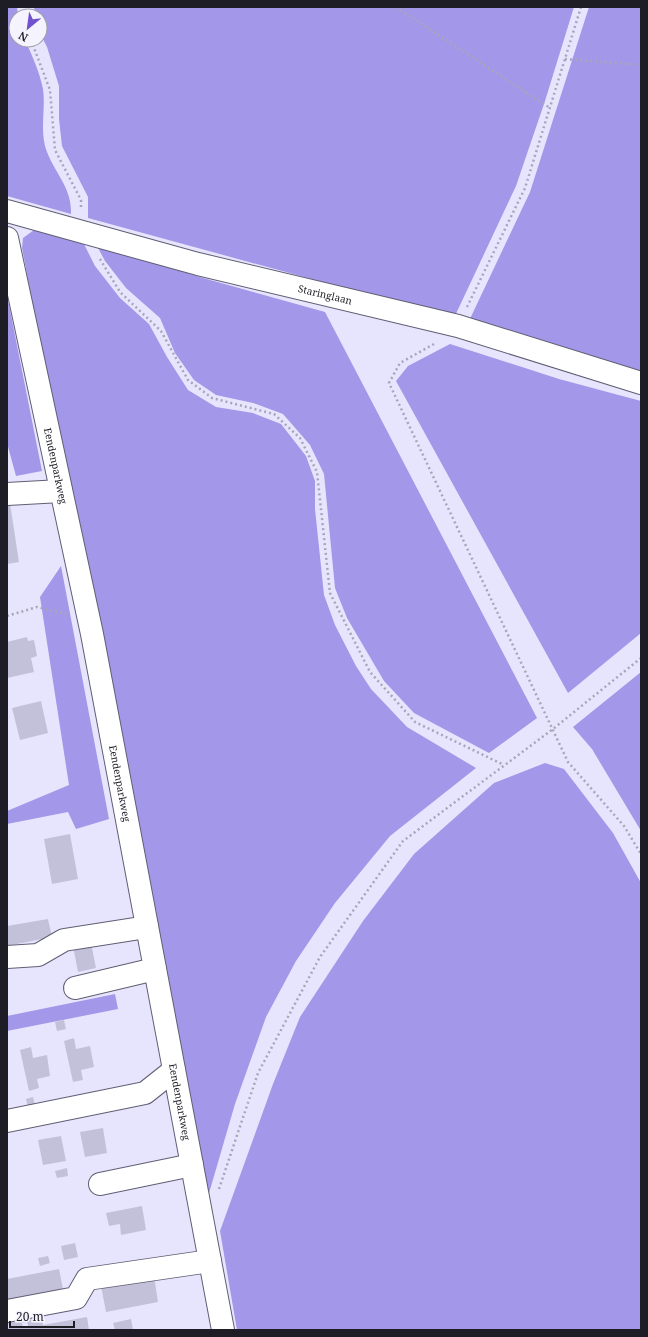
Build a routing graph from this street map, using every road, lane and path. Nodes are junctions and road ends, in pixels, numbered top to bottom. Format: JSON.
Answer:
{"nodes":[{"id":1,"x":396,"y":7,"type":"edge"},
{"id":2,"x":581,"y":7,"type":"edge"},
{"id":3,"x":34,"y":48,"type":"edge"},
{"id":4,"x":565,"y":59,"type":"junction"},
{"id":5,"x":641,"y":65,"type":"edge"},
{"id":6,"x":550,"y":108,"type":"junction"},
{"id":7,"x":7,"y":211,"type":"edge"},
{"id":8,"x":82,"y":231,"type":"junction"},
{"id":9,"x":7,"y":238,"type":"edge"},
{"id":10,"x":458,"y":326,"type":"junction"},
{"id":11,"x":641,"y":384,"type":"edge"},
{"id":12,"x":61,"y":491,"type":"junction"},
{"id":13,"x":7,"y":494,"type":"edge"},
{"id":14,"x":7,"y":616,"type":"edge"},
{"id":15,"x":88,"y":620,"type":"junction"},
{"id":16,"x":641,"y":658,"type":"edge"},
{"id":17,"x":553,"y":730,"type":"junction"},
{"id":18,"x":504,"y":765,"type":"junction"},
{"id":19,"x":641,"y":854,"type":"edge"},
{"id":20,"x":147,"y":927,"type":"junction"},
{"id":21,"x":7,"y":957,"type":"edge"},
{"id":22,"x":155,"y":969,"type":"junction"},
{"id":23,"x":75,"y":988,"type":"dead end"},
{"id":24,"x":174,"y":1070,"type":"junction"},
{"id":25,"x":7,"y":1121,"type":"edge"},
{"id":26,"x":192,"y":1165,"type":"junction"},
{"id":27,"x":100,"y":1184,"type":"dead end"},
{"id":28,"x":216,"y":1197,"type":"dead end"},
{"id":29,"x":210,"y":1261,"type":"junction"},
{"id":30,"x":7,"y":1311,"type":"edge"},
{"id":31,"x":223,"y":1330,"type":"edge"}],
"edges":[{"from":1,"to":6,"type":"path"},
{"from":2,"to":4,"type":"path"},
{"from":3,"to":8,"type":"path"},
{"from":4,"to":5,"type":"path"},
{"from":4,"to":6,"type":"path"},
{"from":6,"to":10,"type":"path"},
{"from":7,"to":8,"type":"street","name":"Staringlaan"},
{"from":8,"to":10,"type":"street","name":"Staringlaan"},
{"from":8,"to":18,"type":"path"},
{"from":9,"to":12,"type":"street","name":"Eendenparkweg"},
{"from":10,"to":11,"type":"street","name":"Staringlaan"},
{"from":10,"to":17,"type":"path"},
{"from":12,"to":13,"type":"street"},
{"from":12,"to":15,"type":"street","name":"Eendenparkweg"},
{"from":14,"to":15,"type":"path"},
{"from":15,"to":20,"type":"street","name":"Eendenparkweg"},
{"from":16,"to":17,"type":"path"},
{"from":17,"to":18,"type":"path"},
{"from":17,"to":19,"type":"path"},
{"from":18,"to":28,"type":"path"},
{"from":20,"to":21,"type":"street"},
{"from":20,"to":22,"type":"street","name":"Eendenparkweg"},
{"from":22,"to":23,"type":"street"},
{"from":22,"to":24,"type":"street","name":"Eendenparkweg"},
{"from":24,"to":25,"type":"street"},
{"from":24,"to":26,"type":"street","name":"Eendenparkweg"},
{"from":26,"to":27,"type":"street"},
{"from":26,"to":29,"type":"street","name":"Eendenparkweg"},
{"from":29,"to":30,"type":"street"},
{"from":29,"to":31,"type":"street","name":"Eendenparkweg"}]}
